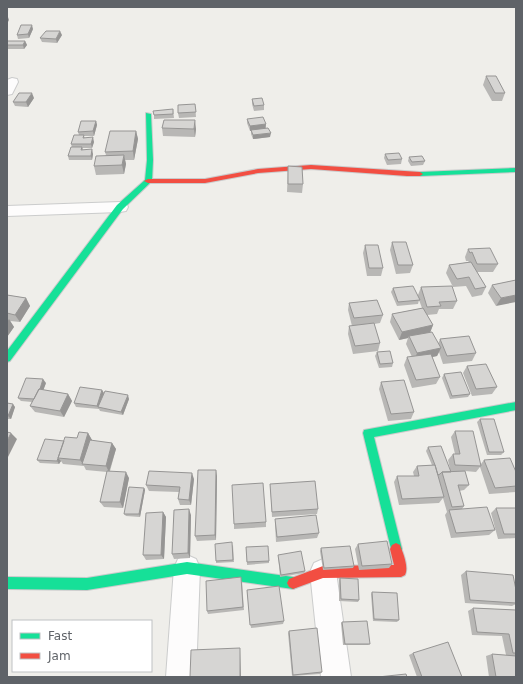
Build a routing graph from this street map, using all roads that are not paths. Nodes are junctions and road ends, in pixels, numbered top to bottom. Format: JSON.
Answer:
{"nodes":[{"id":1,"x":148,"y":114,"type":"dead end"},
{"id":2,"x":516,"y":170,"type":"edge"},
{"id":3,"x":148,"y":181,"type":"junction"},
{"id":4,"x":120,"y":207,"type":"junction"},
{"id":5,"x":7,"y":211,"type":"edge"},
{"id":6,"x":7,"y":358,"type":"edge"},
{"id":7,"x":516,"y":406,"type":"edge"},
{"id":8,"x":187,"y":568,"type":"junction"},
{"id":9,"x":323,"y":572,"type":"junction"},
{"id":10,"x":7,"y":583,"type":"edge"},
{"id":11,"x":181,"y":677,"type":"edge"},
{"id":12,"x":336,"y":677,"type":"edge"}],
"edges":[{"from":1,"to":3,"type":"street"},
{"from":2,"to":3,"type":"street"},
{"from":3,"to":4,"type":"street"},
{"from":4,"to":5,"type":"street"},
{"from":4,"to":6,"type":"street"},
{"from":7,"to":9,"type":"street"},
{"from":8,"to":9,"type":"street"},
{"from":8,"to":10,"type":"street"},
{"from":8,"to":11,"type":"street"},
{"from":9,"to":12,"type":"street"}]}
